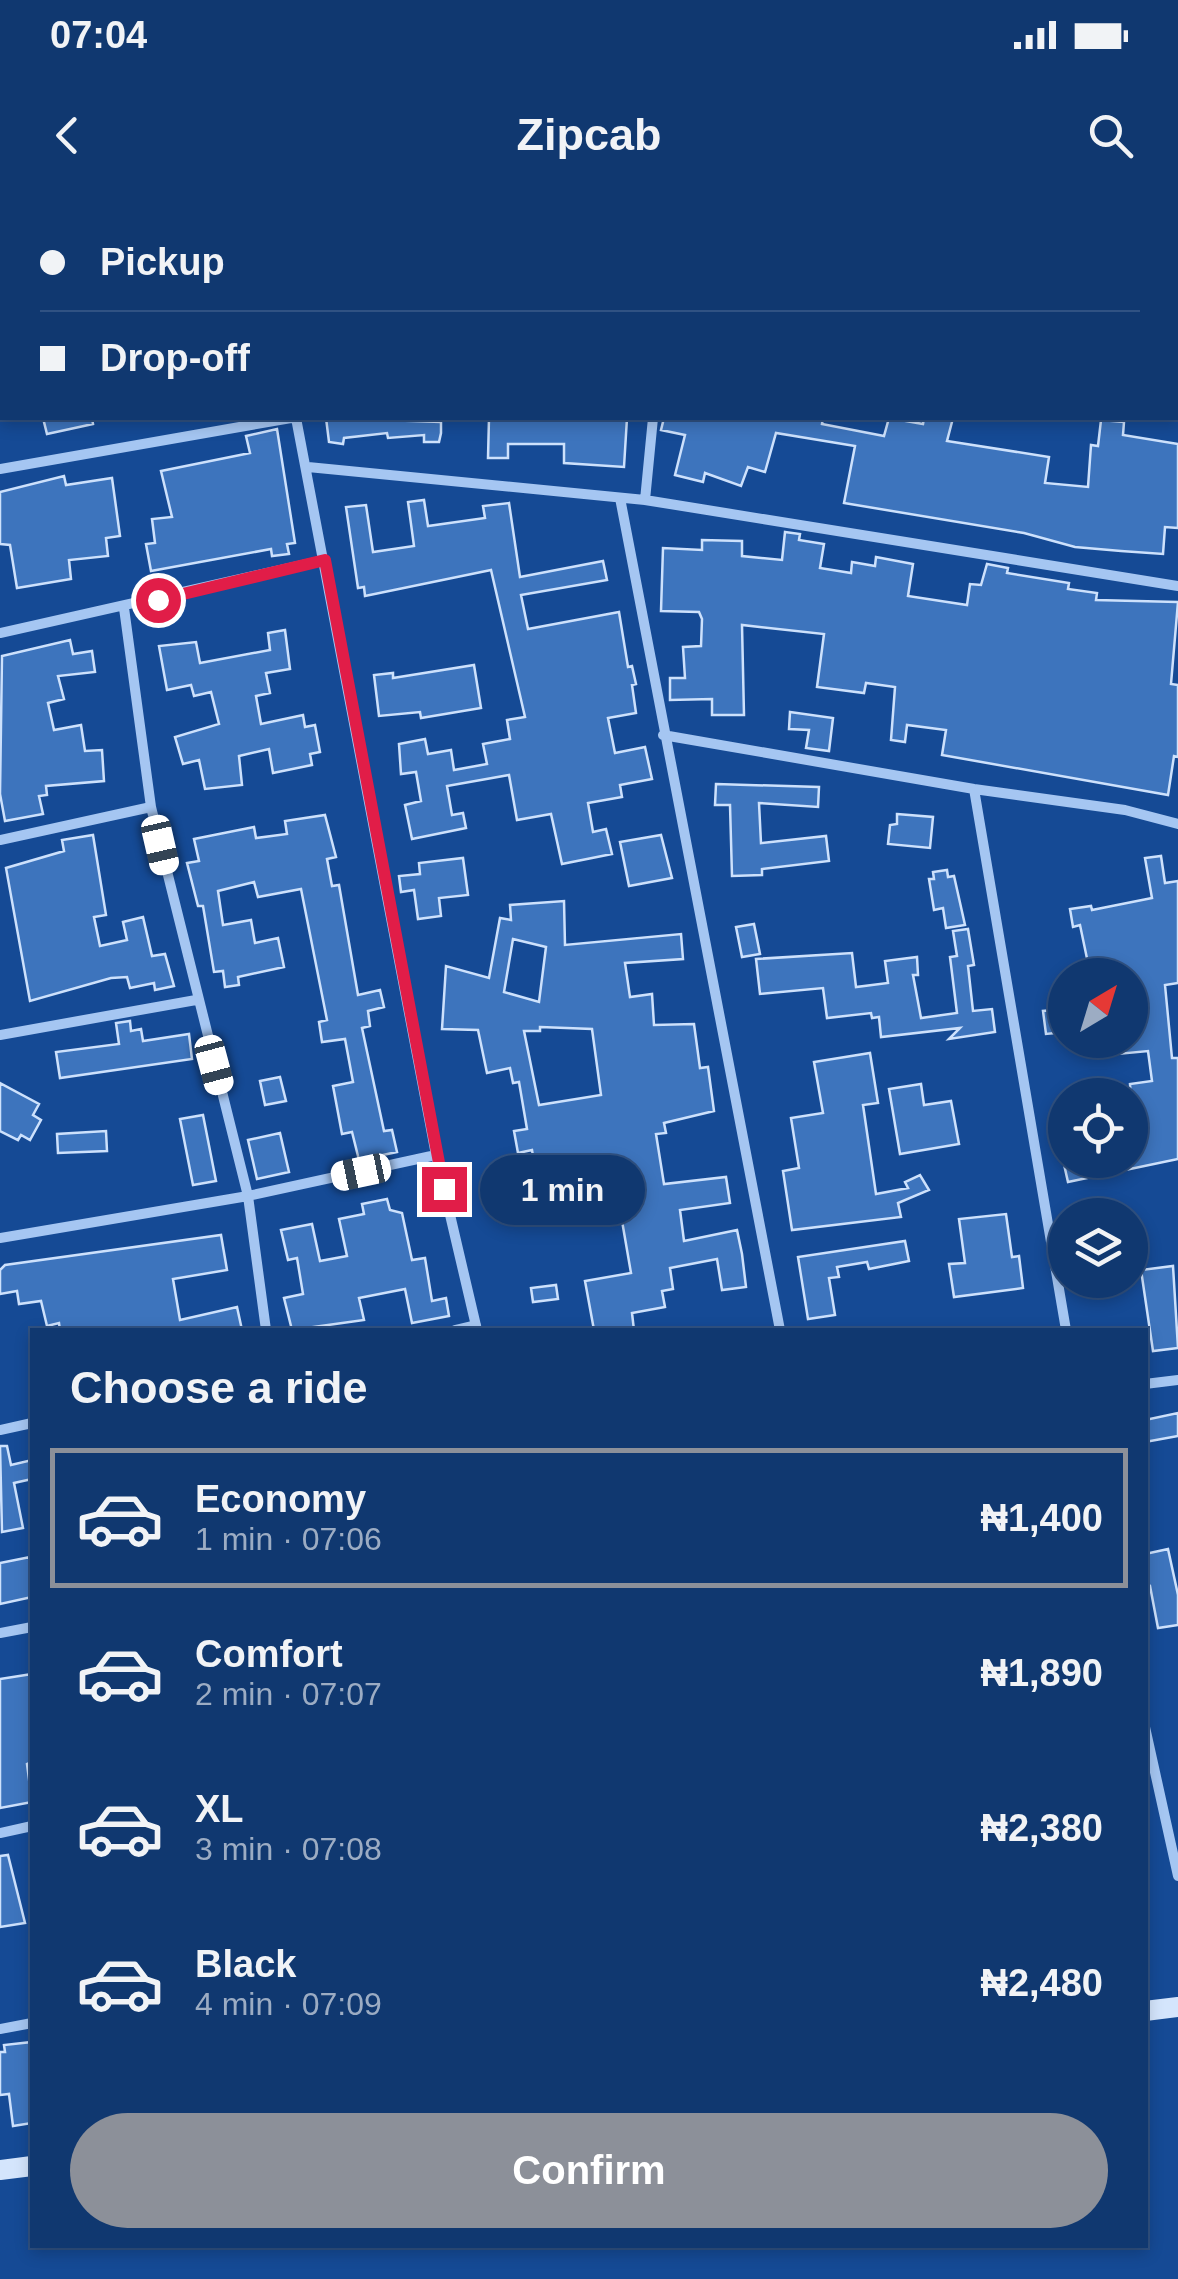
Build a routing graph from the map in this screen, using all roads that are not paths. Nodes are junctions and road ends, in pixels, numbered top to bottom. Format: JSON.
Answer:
{"nodes":[{"id":1,"x":282,"y":420,"type":"edge"},
{"id":2,"x":294,"y":420,"type":"edge"},
{"id":3,"x":653,"y":420,"type":"edge"},
{"id":4,"x":308,"y":467,"type":"junction"},
{"id":5,"x":0,"y":470,"type":"edge"},
{"id":6,"x":620,"y":498,"type":"junction"},
{"id":7,"x":644,"y":500,"type":"junction"},
{"id":8,"x":325,"y":560,"type":"junction"},
{"id":9,"x":1178,"y":586,"type":"edge"},
{"id":10,"x":124,"y":608,"type":"junction"},
{"id":11,"x":0,"y":633,"type":"edge"},
{"id":12,"x":664,"y":735,"type":"junction"},
{"id":13,"x":974,"y":789,"type":"junction"},
{"id":14,"x":151,"y":806,"type":"junction"},
{"id":15,"x":1178,"y":824,"type":"edge"},
{"id":16,"x":0,"y":840,"type":"edge"},
{"id":17,"x":196,"y":1000,"type":"junction"},
{"id":18,"x":0,"y":1035,"type":"edge"},
{"id":19,"x":436,"y":1155,"type":"junction"},
{"id":20,"x":248,"y":1196,"type":"junction"},
{"id":21,"x":0,"y":1238,"type":"edge"},
{"id":22,"x":266,"y":1328,"type":"edge"},
{"id":23,"x":477,"y":1328,"type":"edge"},
{"id":24,"x":780,"y":1328,"type":"edge"},
{"id":25,"x":1066,"y":1328,"type":"edge"},
{"id":26,"x":1178,"y":1380,"type":"edge"},
{"id":27,"x":1148,"y":1384,"type":"edge"},
{"id":28,"x":30,"y":1423,"type":"edge"},
{"id":29,"x":0,"y":1430,"type":"edge"},
{"id":30,"x":30,"y":1627,"type":"edge"},
{"id":31,"x":0,"y":1633,"type":"edge"},
{"id":32,"x":1148,"y":1741,"type":"edge"},
{"id":33,"x":30,"y":1826,"type":"edge"},
{"id":34,"x":0,"y":1833,"type":"edge"},
{"id":35,"x":1178,"y":1876,"type":"edge"},
{"id":36,"x":1178,"y":2006,"type":"edge"},
{"id":37,"x":1148,"y":2011,"type":"edge"},
{"id":38,"x":30,"y":2023,"type":"edge"},
{"id":39,"x":0,"y":2028,"type":"edge"},
{"id":40,"x":30,"y":2166,"type":"edge"},
{"id":41,"x":0,"y":2170,"type":"edge"}],
"edges":[{"from":1,"to":5,"type":"street"},
{"from":2,"to":4,"type":"street"},
{"from":3,"to":7,"type":"street"},
{"from":4,"to":6,"type":"street"},
{"from":4,"to":8,"type":"street"},
{"from":6,"to":7,"type":"street"},
{"from":6,"to":12,"type":"street"},
{"from":7,"to":9,"type":"street"},
{"from":8,"to":10,"type":"street"},
{"from":8,"to":19,"type":"street"},
{"from":10,"to":11,"type":"street"},
{"from":10,"to":14,"type":"street"},
{"from":12,"to":13,"type":"street"},
{"from":12,"to":24,"type":"street"},
{"from":13,"to":15,"type":"street"},
{"from":13,"to":25,"type":"street"},
{"from":14,"to":16,"type":"street"},
{"from":14,"to":17,"type":"street"},
{"from":17,"to":18,"type":"street"},
{"from":17,"to":20,"type":"street"},
{"from":19,"to":20,"type":"street"},
{"from":19,"to":23,"type":"street"},
{"from":20,"to":21,"type":"street"},
{"from":20,"to":22,"type":"street"},
{"from":26,"to":27,"type":"street"},
{"from":28,"to":29,"type":"street"},
{"from":30,"to":31,"type":"street"},
{"from":32,"to":35,"type":"street"},
{"from":33,"to":34,"type":"street"},
{"from":36,"to":37,"type":"street"},
{"from":38,"to":39,"type":"street"},
{"from":40,"to":41,"type":"street"}]}
